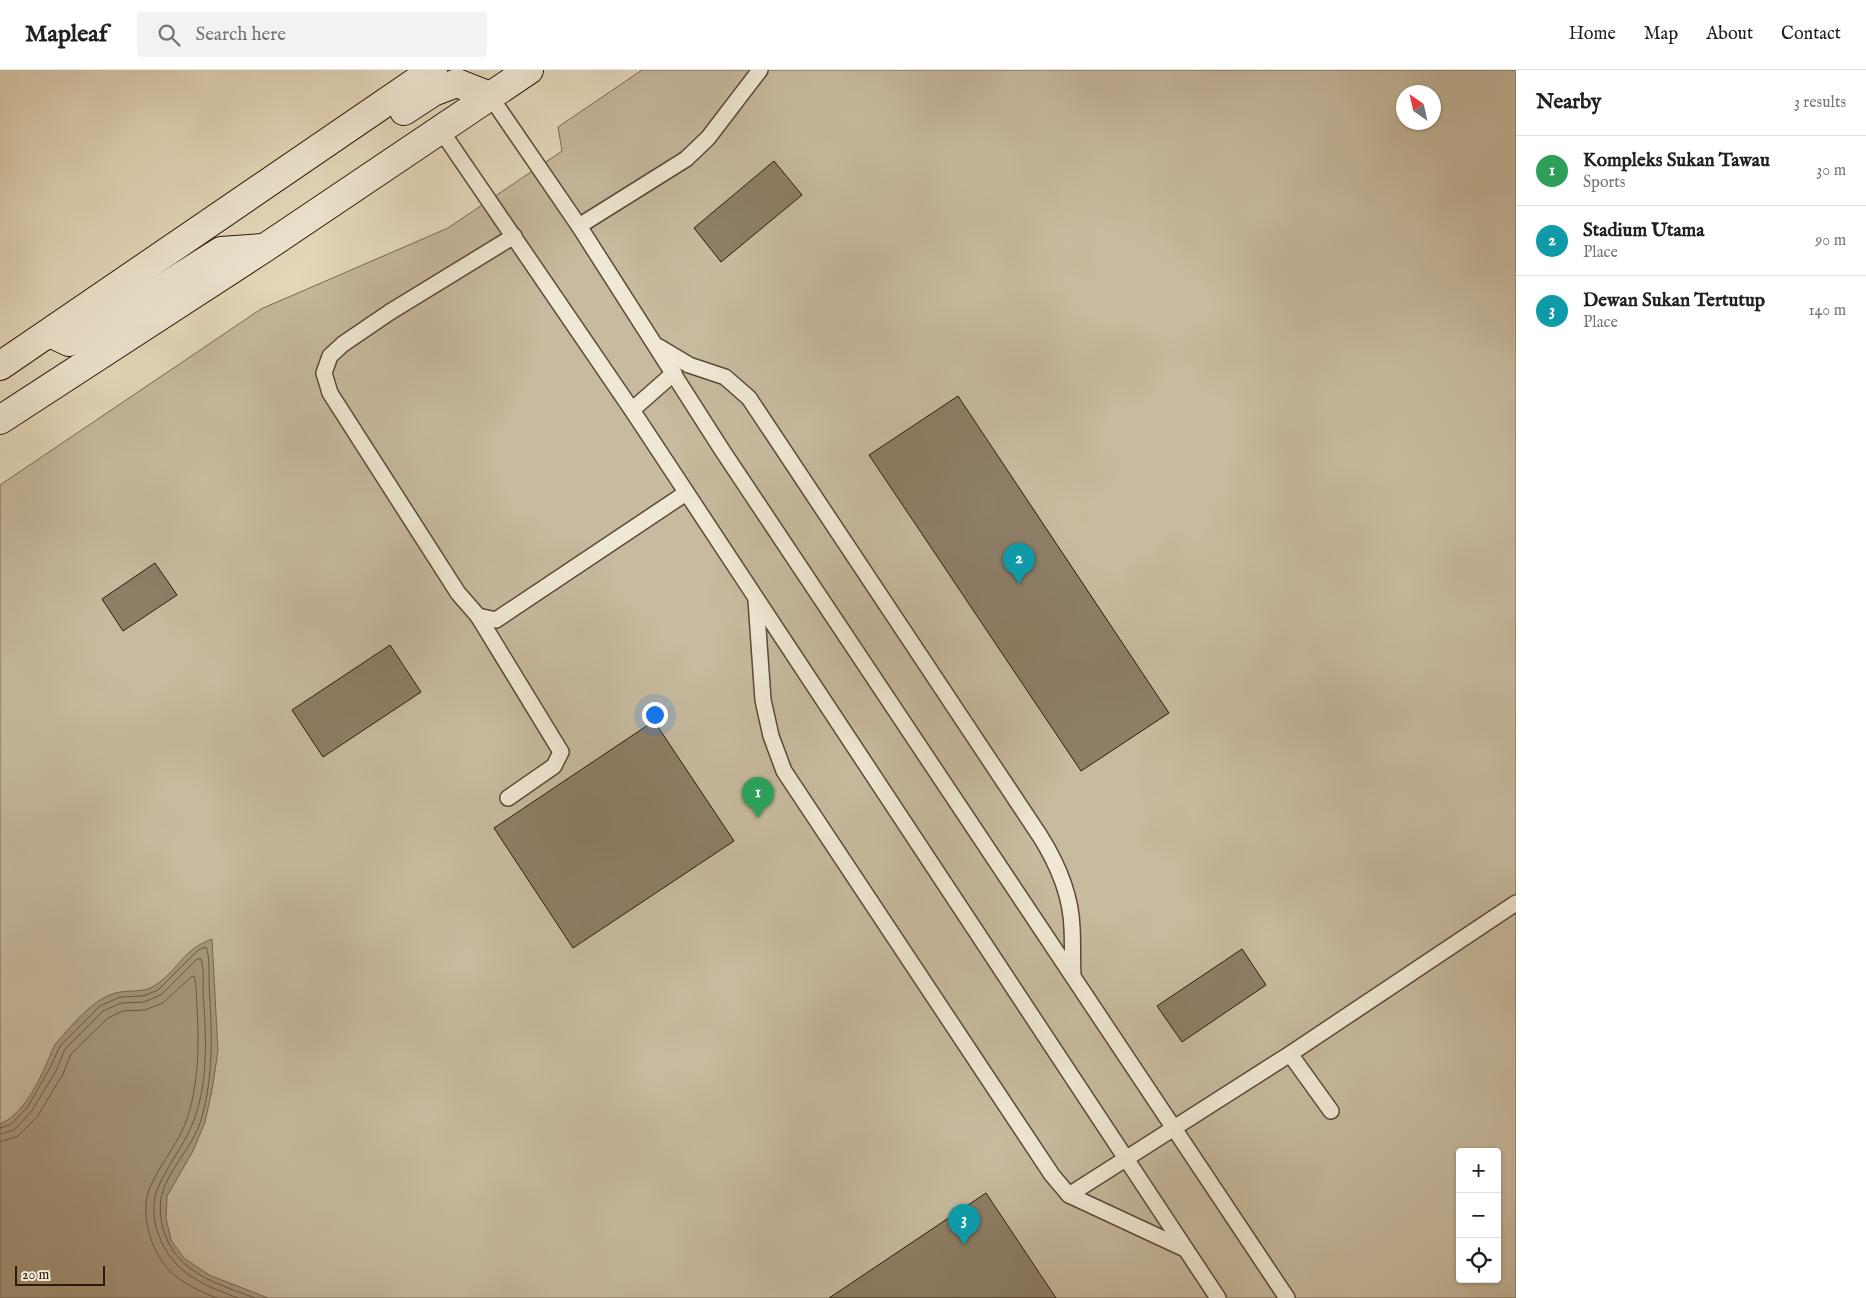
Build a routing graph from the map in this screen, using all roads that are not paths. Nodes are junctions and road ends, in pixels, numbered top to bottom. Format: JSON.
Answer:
{"nodes":[{"id":1,"x":433,"y":70,"type":"edge"},
{"id":2,"x":529,"y":70,"type":"edge"},
{"id":3,"x":760,"y":70,"type":"edge"},
{"id":4,"x":490,"y":96,"type":"junction"},
{"id":5,"x":440,"y":129,"type":"junction"},
{"id":6,"x":235,"y":206,"type":"junction"},
{"id":7,"x":579,"y":226,"type":"junction"},
{"id":8,"x":514,"y":236,"type":"junction"},
{"id":9,"x":266,"y":247,"type":"junction"},
{"id":10,"x":50,"y":333,"type":"junction"},
{"id":11,"x":654,"y":343,"type":"junction"},
{"id":12,"x":0,"y":366,"type":"edge"},
{"id":13,"x":674,"y":373,"type":"junction"},
{"id":14,"x":632,"y":410,"type":"junction"},
{"id":15,"x":0,"y":420,"type":"edge"},
{"id":16,"x":686,"y":494,"type":"junction"},
{"id":17,"x":756,"y":599,"type":"junction"},
{"id":18,"x":478,"y":616,"type":"junction"},
{"id":19,"x":508,"y":798,"type":"dead end"},
{"id":20,"x":1516,"y":903,"type":"edge"},
{"id":21,"x":1074,"y":978,"type":"junction"},
{"id":22,"x":1290,"y":1054,"type":"junction"},
{"id":23,"x":1330,"y":1111,"type":"dead end"},
{"id":24,"x":1174,"y":1128,"type":"junction"},
{"id":25,"x":1127,"y":1159,"type":"junction"},
{"id":26,"x":1069,"y":1195,"type":"junction"},
{"id":27,"x":1185,"y":1250,"type":"junction"},
{"id":28,"x":1218,"y":1298,"type":"edge"},
{"id":29,"x":1287,"y":1298,"type":"edge"}],
"edges":[{"from":1,"to":6,"type":"main road"},
{"from":2,"to":4,"type":"main road"},
{"from":3,"to":7,"type":"lane"},
{"from":4,"to":5,"type":"main road"},
{"from":4,"to":6,"type":"main road"},
{"from":4,"to":7,"type":"lane"},
{"from":5,"to":8,"type":"lane"},
{"from":5,"to":9,"type":"main road"},
{"from":6,"to":10,"type":"main road"},
{"from":7,"to":11,"type":"lane"},
{"from":8,"to":14,"type":"lane"},
{"from":8,"to":18,"type":"lane"},
{"from":9,"to":10,"type":"main road"},
{"from":9,"to":15,"type":"main road"},
{"from":10,"to":12,"type":"main road"},
{"from":11,"to":13,"type":"lane"},
{"from":11,"to":21,"type":"lane"},
{"from":13,"to":14,"type":"lane"},
{"from":13,"to":21,"type":"lane"},
{"from":14,"to":16,"type":"lane"},
{"from":16,"to":17,"type":"lane"},
{"from":16,"to":18,"type":"lane"},
{"from":17,"to":25,"type":"lane"},
{"from":17,"to":26,"type":"lane"},
{"from":18,"to":19,"type":"lane"},
{"from":20,"to":22,"type":"lane"},
{"from":21,"to":24,"type":"lane"},
{"from":22,"to":23,"type":"lane"},
{"from":22,"to":24,"type":"lane"},
{"from":24,"to":25,"type":"lane"},
{"from":24,"to":29,"type":"lane"},
{"from":25,"to":26,"type":"lane"},
{"from":25,"to":27,"type":"lane"},
{"from":26,"to":27,"type":"lane"},
{"from":27,"to":28,"type":"lane"}]}
